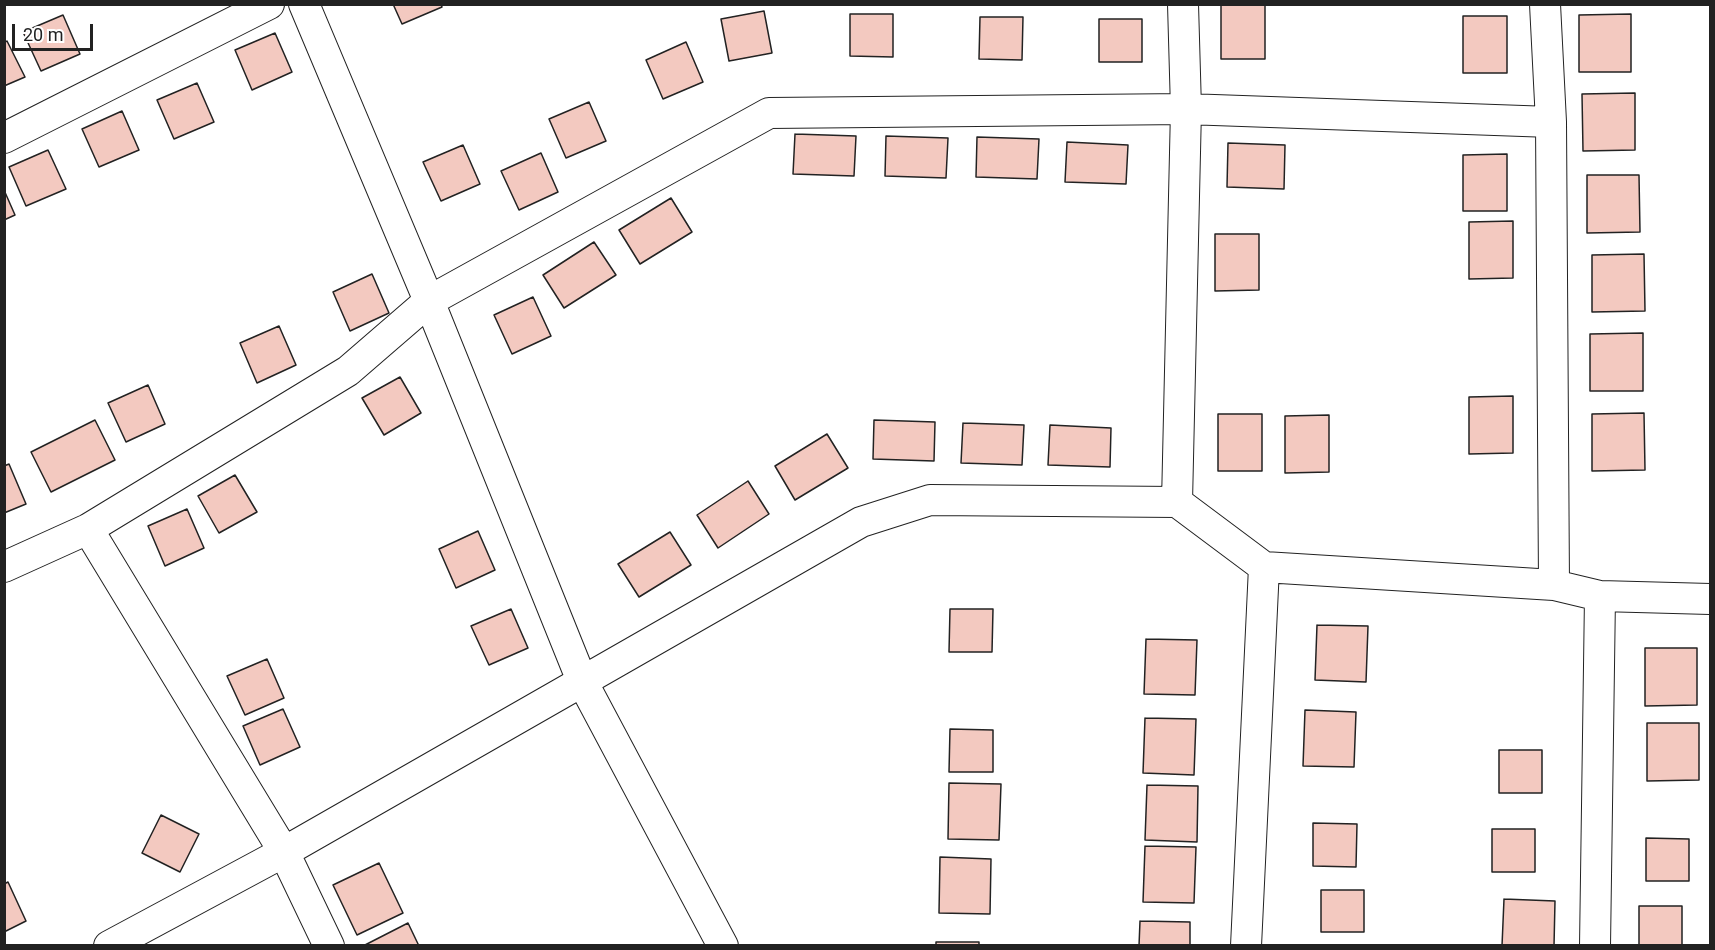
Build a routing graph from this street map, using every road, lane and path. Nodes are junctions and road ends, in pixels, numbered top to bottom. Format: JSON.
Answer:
{"nodes":[{"id":1,"x":269,"y":4,"type":"edge"},
{"id":2,"x":304,"y":4,"type":"edge"},
{"id":3,"x":1183,"y":4,"type":"edge"},
{"id":4,"x":1545,"y":4,"type":"edge"},
{"id":5,"x":1186,"y":110,"type":"junction"},
{"id":6,"x":1551,"y":122,"type":"junction"},
{"id":7,"x":4,"y":138,"type":"edge"},
{"id":8,"x":429,"y":301,"type":"junction"},
{"id":9,"x":1177,"y":502,"type":"junction"},
{"id":10,"x":88,"y":529,"type":"junction"},
{"id":11,"x":4,"y":567,"type":"edge"},
{"id":12,"x":1264,"y":567,"type":"junction"},
{"id":13,"x":1554,"y":585,"type":"junction"},
{"id":14,"x":1600,"y":596,"type":"junction"},
{"id":15,"x":1710,"y":599,"type":"edge"},
{"id":16,"x":582,"y":681,"type":"junction"},
{"id":17,"x":284,"y":852,"type":"junction"},
{"id":18,"x":109,"y":945,"type":"edge"},
{"id":19,"x":329,"y":945,"type":"edge"},
{"id":20,"x":723,"y":945,"type":"edge"},
{"id":21,"x":1246,"y":945,"type":"edge"},
{"id":22,"x":1595,"y":945,"type":"edge"}],
"edges":[{"from":1,"to":7,"type":"street"},
{"from":2,"to":8,"type":"street"},
{"from":3,"to":5,"type":"street"},
{"from":4,"to":6,"type":"street"},
{"from":5,"to":6,"type":"street"},
{"from":5,"to":8,"type":"street"},
{"from":5,"to":9,"type":"street"},
{"from":6,"to":13,"type":"street"},
{"from":8,"to":10,"type":"street"},
{"from":8,"to":16,"type":"street"},
{"from":9,"to":12,"type":"street"},
{"from":9,"to":16,"type":"street"},
{"from":10,"to":11,"type":"street"},
{"from":10,"to":17,"type":"street"},
{"from":12,"to":13,"type":"street"},
{"from":12,"to":21,"type":"street"},
{"from":13,"to":14,"type":"street"},
{"from":14,"to":15,"type":"street"},
{"from":14,"to":22,"type":"street"},
{"from":16,"to":17,"type":"street"},
{"from":16,"to":20,"type":"street"},
{"from":17,"to":18,"type":"street"},
{"from":17,"to":19,"type":"street"}]}
